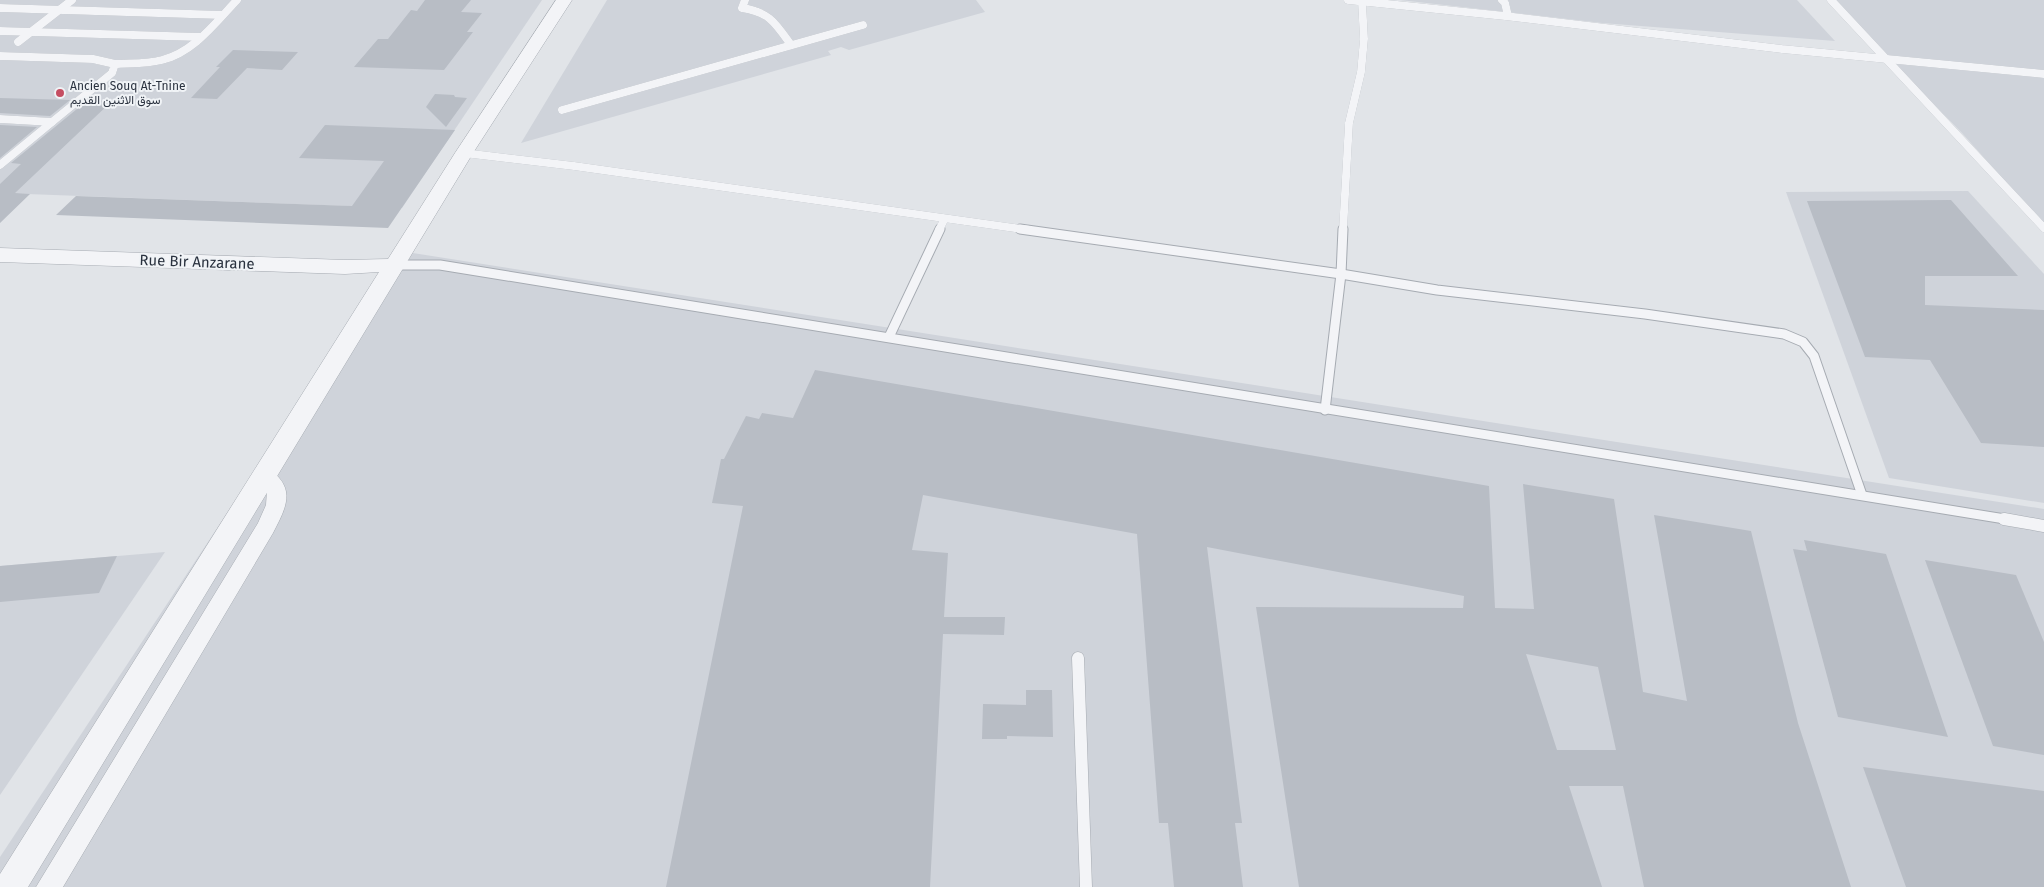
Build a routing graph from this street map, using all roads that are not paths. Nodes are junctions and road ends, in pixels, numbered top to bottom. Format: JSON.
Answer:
{"nodes":[{"id":1,"x":72,"y":0,"type":"edge"},
{"id":2,"x":237,"y":0,"type":"edge"},
{"id":3,"x":564,"y":0,"type":"edge"},
{"id":4,"x":745,"y":0,"type":"edge"},
{"id":5,"x":1348,"y":0,"type":"edge"},
{"id":6,"x":1502,"y":0,"type":"edge"},
{"id":7,"x":1831,"y":0,"type":"edge"},
{"id":8,"x":1362,"y":2,"type":"junction"},
{"id":9,"x":0,"y":8,"type":"edge"},
{"id":10,"x":59,"y":10,"type":"junction"},
{"id":11,"x":222,"y":15,"type":"junction"},
{"id":12,"x":1508,"y":16,"type":"junction"},
{"id":13,"x":862,"y":25,"type":"dead end"},
{"id":14,"x":0,"y":30,"type":"edge"},
{"id":15,"x":32,"y":32,"type":"junction"},
{"id":16,"x":200,"y":37,"type":"junction"},
{"id":17,"x":18,"y":42,"type":"dead end"},
{"id":18,"x":791,"y":45,"type":"junction"},
{"id":19,"x":0,"y":56,"type":"edge"},
{"id":20,"x":1888,"y":59,"type":"junction"},
{"id":21,"x":115,"y":64,"type":"junction"},
{"id":22,"x":2044,"y":74,"type":"edge"},
{"id":23,"x":562,"y":110,"type":"dead end"},
{"id":24,"x":0,"y":119,"type":"edge"},
{"id":25,"x":52,"y":122,"type":"junction"},
{"id":26,"x":464,"y":153,"type":"junction"},
{"id":27,"x":0,"y":165,"type":"edge"},
{"id":28,"x":944,"y":220,"type":"junction"},
{"id":29,"x":2044,"y":228,"type":"edge"},
{"id":30,"x":0,"y":255,"type":"edge"},
{"id":31,"x":395,"y":265,"type":"junction"},
{"id":32,"x":1341,"y":274,"type":"junction"},
{"id":33,"x":889,"y":337,"type":"junction"},
{"id":34,"x":1325,"y":410,"type":"junction"},
{"id":35,"x":265,"y":474,"type":"junction"},
{"id":36,"x":1862,"y":494,"type":"junction"},
{"id":37,"x":2044,"y":526,"type":"edge"},
{"id":38,"x":1078,"y":658,"type":"dead end"},
{"id":39,"x":10,"y":887,"type":"edge"},
{"id":40,"x":49,"y":887,"type":"edge"},
{"id":41,"x":1086,"y":887,"type":"edge"}],
"edges":[{"from":1,"to":10,"type":"lane"},
{"from":2,"to":11,"type":"lane"},
{"from":3,"to":26,"type":"street"},
{"from":4,"to":18,"type":"lane"},
{"from":5,"to":8,"type":"lane"},
{"from":6,"to":12,"type":"lane"},
{"from":7,"to":20,"type":"lane"},
{"from":8,"to":12,"type":"lane"},
{"from":8,"to":32,"type":"lane"},
{"from":9,"to":10,"type":"lane"},
{"from":10,"to":11,"type":"lane"},
{"from":10,"to":15,"type":"lane"},
{"from":11,"to":16,"type":"lane"},
{"from":12,"to":20,"type":"lane"},
{"from":13,"to":18,"type":"lane"},
{"from":14,"to":15,"type":"lane"},
{"from":15,"to":16,"type":"lane"},
{"from":15,"to":17,"type":"lane"},
{"from":16,"to":21,"type":"lane"},
{"from":18,"to":23,"type":"lane"},
{"from":19,"to":21,"type":"lane"},
{"from":20,"to":22,"type":"lane"},
{"from":20,"to":29,"type":"lane"},
{"from":21,"to":25,"type":"lane"},
{"from":24,"to":25,"type":"lane"},
{"from":25,"to":27,"type":"lane"},
{"from":26,"to":28,"type":"lane"},
{"from":26,"to":31,"type":"street"},
{"from":28,"to":32,"type":"lane"},
{"from":28,"to":33,"type":"lane"},
{"from":30,"to":31,"type":"street","name":"Rue Bir Anzarane"},
{"from":31,"to":33,"type":"lane"},
{"from":31,"to":35,"type":"street"},
{"from":32,"to":34,"type":"lane"},
{"from":32,"to":36,"type":"lane"},
{"from":33,"to":34,"type":"lane"},
{"from":34,"to":36,"type":"lane"},
{"from":35,"to":39,"type":"street"},
{"from":35,"to":40,"type":"street"},
{"from":36,"to":37,"type":"lane"},
{"from":38,"to":41,"type":"lane"}]}
